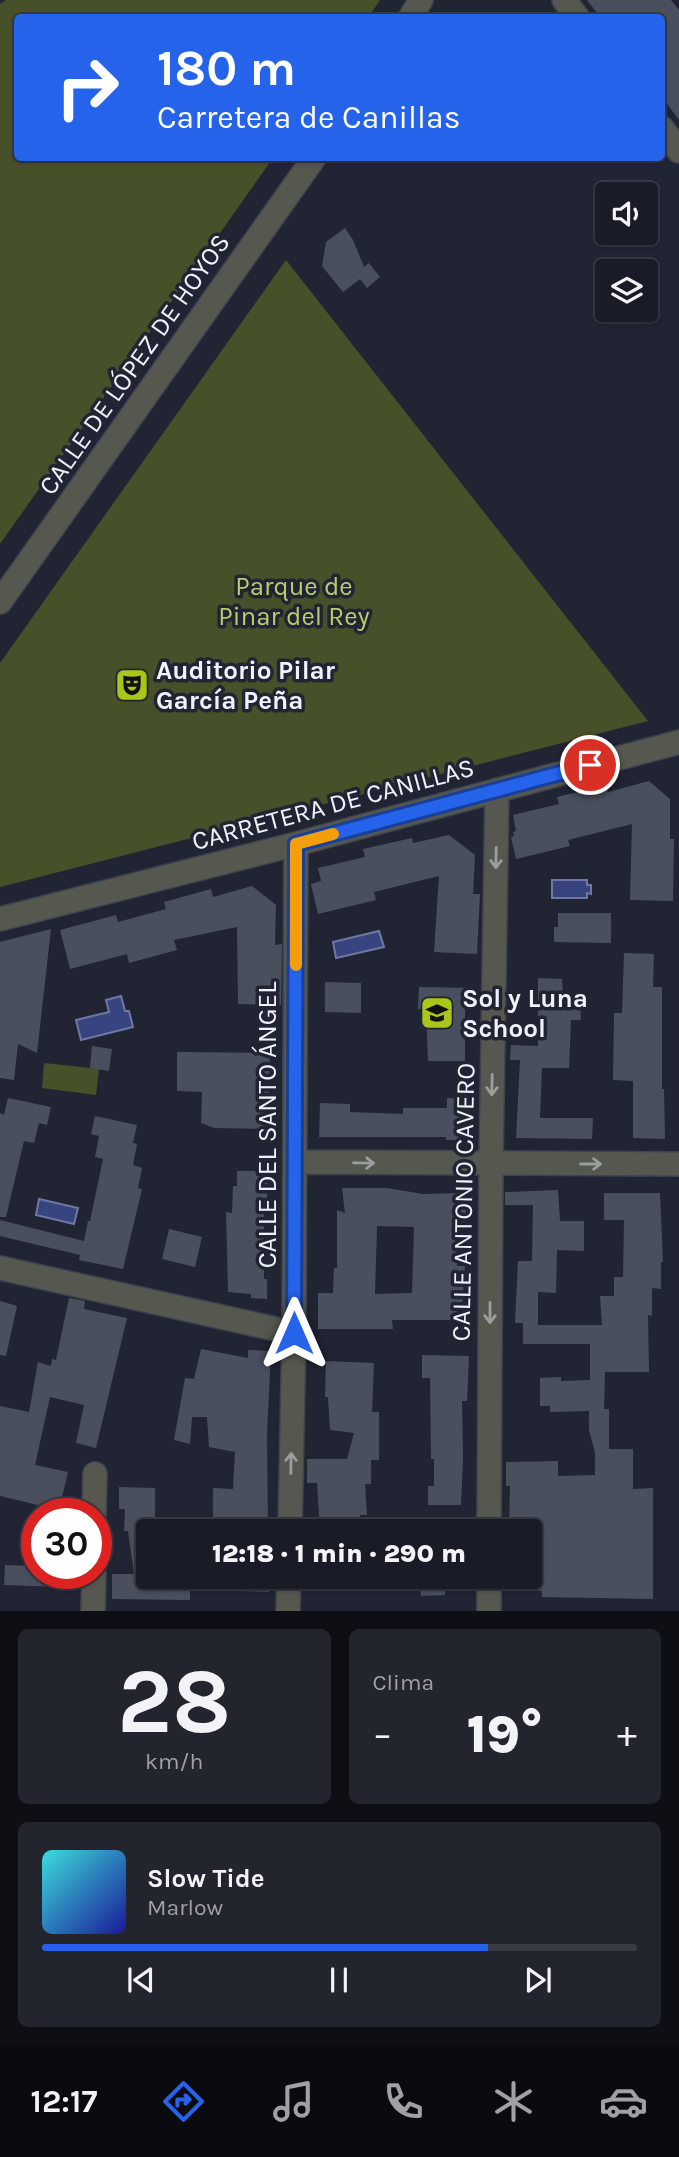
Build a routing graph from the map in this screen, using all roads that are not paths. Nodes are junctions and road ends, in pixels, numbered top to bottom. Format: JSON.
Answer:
{"nodes":[{"id":1,"x":665,"y":132,"type":"edge"},
{"id":2,"x":679,"y":152,"type":"edge"},
{"id":3,"x":312,"y":161,"type":"edge"},
{"id":4,"x":0,"y":602,"type":"edge"},
{"id":5,"x":679,"y":742,"type":"edge"},
{"id":6,"x":497,"y":790,"type":"junction"},
{"id":7,"x":296,"y":844,"type":"junction"},
{"id":8,"x":0,"y":919,"type":"edge"},
{"id":9,"x":295,"y":1162,"type":"junction"},
{"id":10,"x":679,"y":1164,"type":"edge"},
{"id":11,"x":491,"y":1165,"type":"junction"},
{"id":12,"x":0,"y":1268,"type":"edge"},
{"id":13,"x":294,"y":1333,"type":"junction"},
{"id":14,"x":95,"y":1474,"type":"dead end"},
{"id":15,"x":94,"y":1498,"type":"edge"},
{"id":16,"x":290,"y":1519,"type":"edge"},
{"id":17,"x":489,"y":1519,"type":"edge"},
{"id":18,"x":94,"y":1589,"type":"edge"},
{"id":19,"x":289,"y":1589,"type":"edge"},
{"id":20,"x":489,"y":1589,"type":"edge"},
{"id":21,"x":93,"y":1611,"type":"edge"},
{"id":22,"x":288,"y":1611,"type":"edge"},
{"id":23,"x":489,"y":1611,"type":"edge"}],
"edges":[{"from":1,"to":2,"type":"street"},
{"from":3,"to":4,"type":"street","name":"CALLE DE LÓPEZ DE HOYOS"},
{"from":5,"to":6,"type":"street","name":"CARRETERA DE CANILLAS"},
{"from":6,"to":7,"type":"street","name":"CARRETERA DE CANILLAS"},
{"from":6,"to":11,"type":"street","name":"CALLE ANTONIO CAVERO","one_way":true},
{"from":7,"to":8,"type":"street","name":"CARRETERA DE CANILLAS"},
{"from":7,"to":9,"type":"street","name":"CALLE DEL SANTO ÁNGEL"},
{"from":9,"to":11,"type":"street","one_way":true},
{"from":9,"to":13,"type":"street","name":"CALLE DEL SANTO ÁNGEL"},
{"from":11,"to":10,"type":"street","one_way":true},
{"from":11,"to":17,"type":"street","name":"CALLE ANTONIO CAVERO","one_way":true},
{"from":12,"to":13,"type":"street"},
{"from":16,"to":13,"type":"street","name":"CALLE DEL SANTO ÁNGEL","one_way":true},
{"from":14,"to":15,"type":"street"},
{"from":18,"to":21,"type":"street"},
{"from":19,"to":22,"type":"street"},
{"from":20,"to":23,"type":"street"}]}
